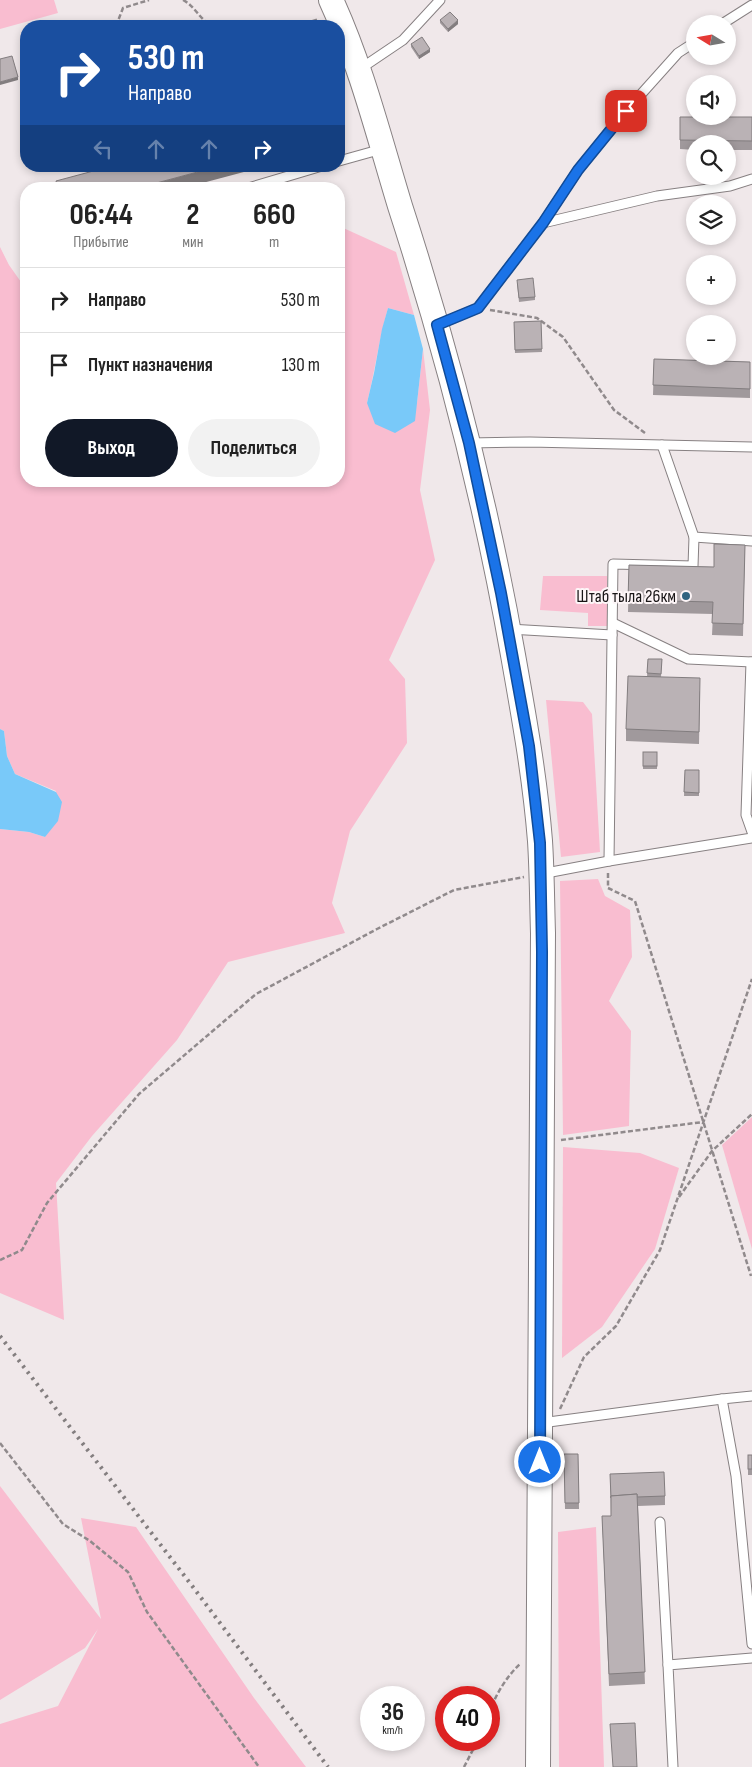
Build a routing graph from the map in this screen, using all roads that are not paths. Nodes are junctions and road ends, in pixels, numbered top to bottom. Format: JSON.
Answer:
{"nodes":[{"id":1,"x":332,"y":0,"type":"edge"},
{"id":2,"x":440,"y":0,"type":"edge"},
{"id":3,"x":752,"y":5,"type":"edge"},
{"id":4,"x":736,"y":15,"type":"edge"},
{"id":5,"x":339,"y":20,"type":"edge"},
{"id":6,"x":345,"y":36,"type":"edge"},
{"id":7,"x":686,"y":48,"type":"edge"},
{"id":8,"x":358,"y":71,"type":"junction"},
{"id":9,"x":382,"y":149,"type":"junction"},
{"id":10,"x":345,"y":159,"type":"edge"},
{"id":11,"x":302,"y":172,"type":"edge"},
{"id":12,"x":752,"y":179,"type":"edge"},
{"id":13,"x":268,"y":182,"type":"edge"},
{"id":14,"x":543,"y":223,"type":"junction"},
{"id":15,"x":437,"y":325,"type":"junction"},
{"id":16,"x":469,"y":443,"type":"junction"},
{"id":17,"x":662,"y":445,"type":"junction"},
{"id":18,"x":752,"y":448,"type":"edge"},
{"id":19,"x":694,"y":537,"type":"junction"},
{"id":20,"x":752,"y":541,"type":"edge"},
{"id":21,"x":613,"y":623,"type":"junction"},
{"id":22,"x":509,"y":629,"type":"junction"},
{"id":23,"x":612,"y":635,"type":"junction"},
{"id":24,"x":752,"y":662,"type":"edge"},
{"id":25,"x":752,"y":832,"type":"edge"},
{"id":26,"x":752,"y":838,"type":"edge"},
{"id":27,"x":609,"y":861,"type":"junction"},
{"id":28,"x":541,"y":874,"type":"junction"},
{"id":29,"x":752,"y":1396,"type":"edge"},
{"id":30,"x":722,"y":1399,"type":"junction"},
{"id":31,"x":547,"y":1422,"type":"junction"},
{"id":32,"x":660,"y":1522,"type":"dead end"},
{"id":33,"x":752,"y":1644,"type":"edge"},
{"id":34,"x":752,"y":1658,"type":"edge"},
{"id":35,"x":668,"y":1665,"type":"junction"},
{"id":36,"x":538,"y":1767,"type":"edge"},
{"id":37,"x":673,"y":1767,"type":"edge"}],
"edges":[{"from":1,"to":5,"type":"street"},
{"from":2,"to":8,"type":"lane"},
{"from":3,"to":4,"type":"lane"},
{"from":6,"to":8,"type":"street"},
{"from":7,"to":14,"type":"lane"},
{"from":8,"to":9,"type":"street"},
{"from":9,"to":10,"type":"lane"},
{"from":9,"to":15,"type":"street"},
{"from":11,"to":13,"type":"lane"},
{"from":12,"to":14,"type":"lane"},
{"from":14,"to":15,"type":"lane"},
{"from":15,"to":16,"type":"street"},
{"from":16,"to":17,"type":"lane"},
{"from":16,"to":22,"type":"street"},
{"from":17,"to":18,"type":"lane"},
{"from":17,"to":19,"type":"lane"},
{"from":19,"to":20,"type":"lane"},
{"from":19,"to":21,"type":"lane"},
{"from":21,"to":23,"type":"lane"},
{"from":21,"to":24,"type":"lane"},
{"from":22,"to":23,"type":"lane"},
{"from":22,"to":28,"type":"street"},
{"from":23,"to":27,"type":"lane"},
{"from":24,"to":25,"type":"lane"},
{"from":26,"to":27,"type":"lane"},
{"from":27,"to":28,"type":"lane"},
{"from":28,"to":31,"type":"street"},
{"from":29,"to":30,"type":"lane"},
{"from":30,"to":31,"type":"lane"},
{"from":30,"to":33,"type":"lane"},
{"from":31,"to":36,"type":"street"},
{"from":32,"to":35,"type":"lane"},
{"from":34,"to":35,"type":"lane"},
{"from":35,"to":37,"type":"lane"}]}
